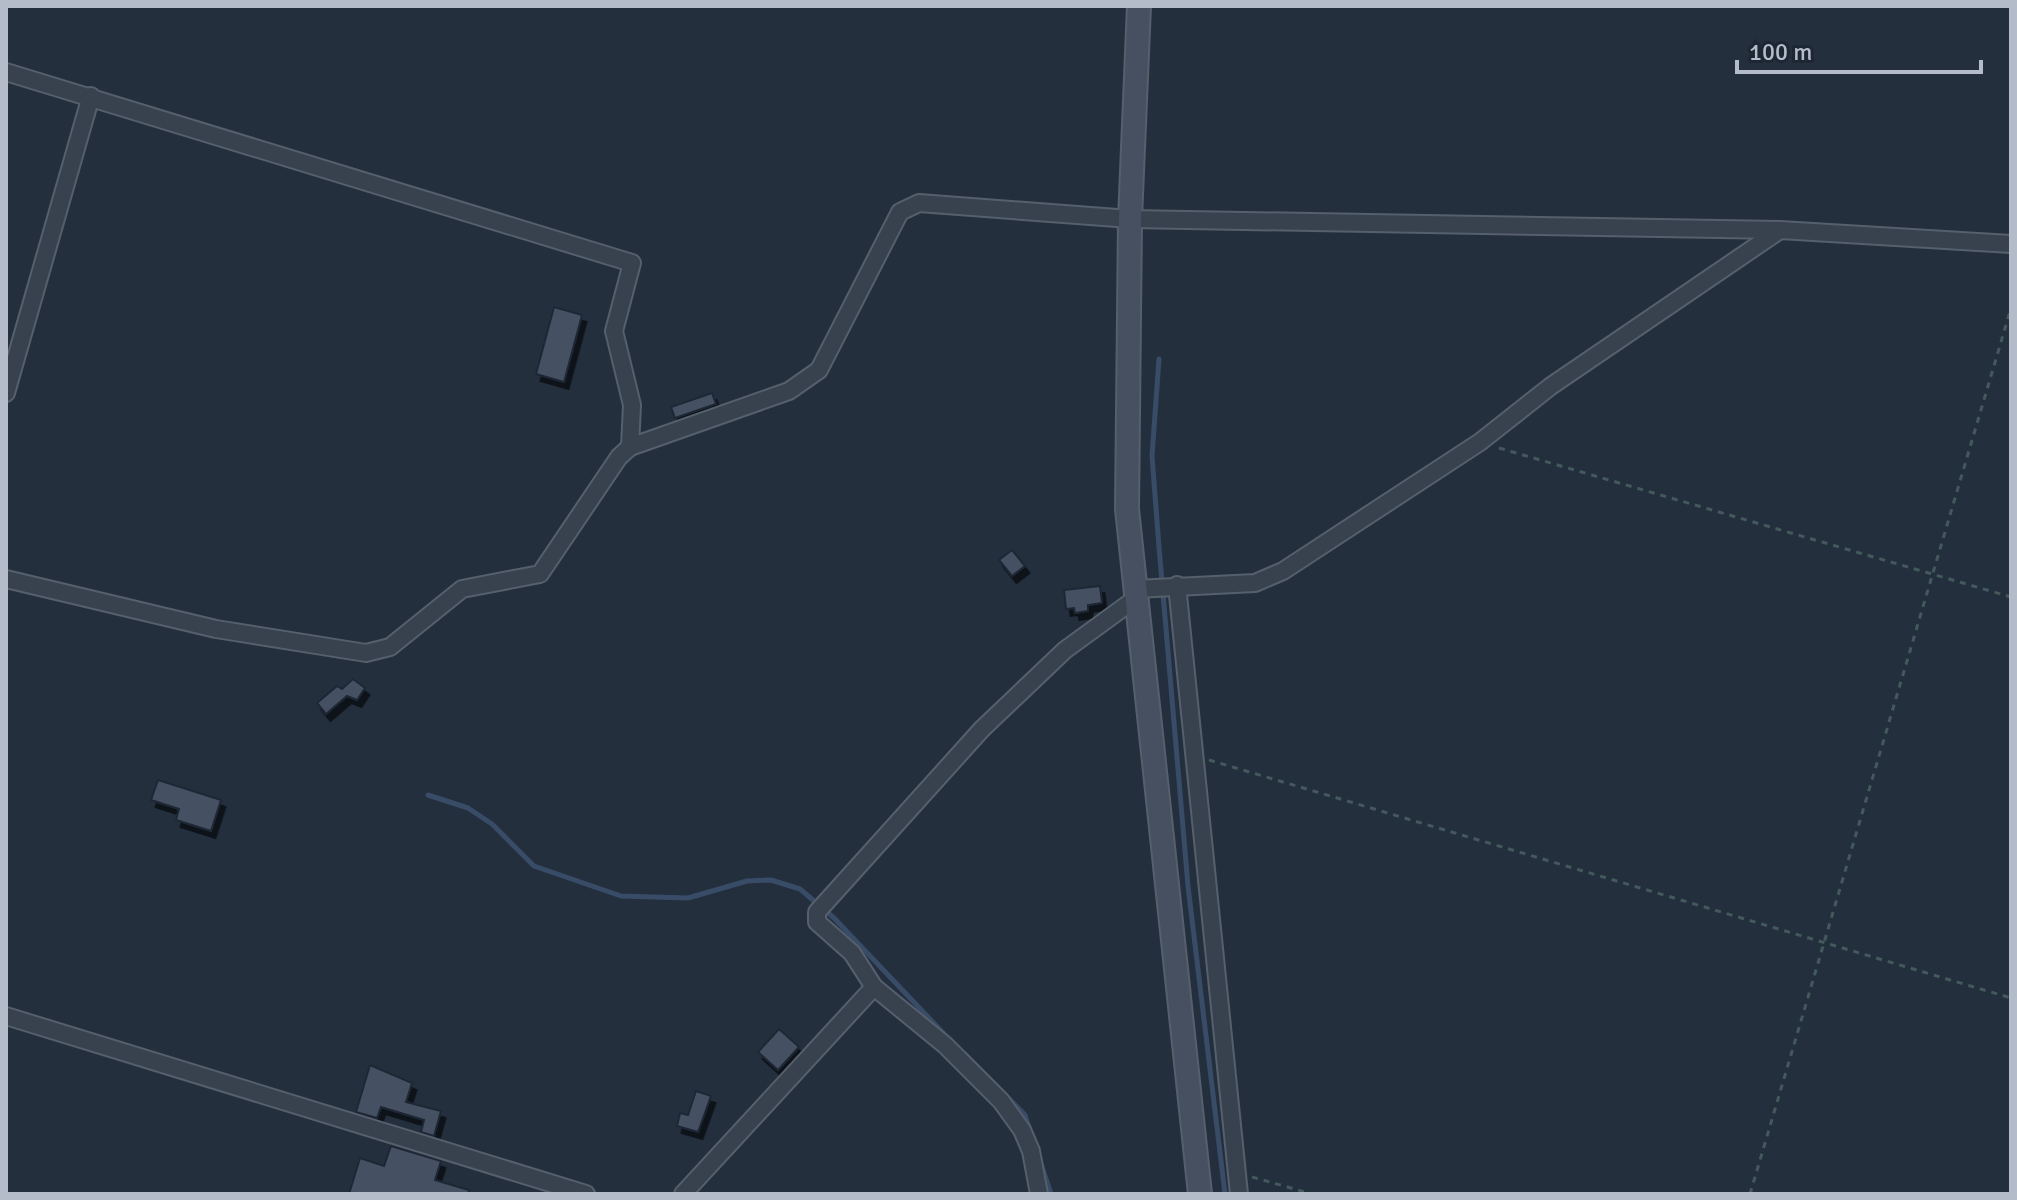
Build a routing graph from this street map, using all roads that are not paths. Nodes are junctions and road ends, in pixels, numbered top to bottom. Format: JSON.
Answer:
{"nodes":[{"id":1,"x":1139,"y":6,"type":"edge"},
{"id":2,"x":6,"y":72,"type":"edge"},
{"id":3,"x":91,"y":96,"type":"junction"},
{"id":4,"x":1130,"y":219,"type":"junction"},
{"id":5,"x":1780,"y":230,"type":"junction"},
{"id":6,"x":2011,"y":244,"type":"edge"},
{"id":7,"x":11,"y":358,"type":"edge"},
{"id":8,"x":6,"y":393,"type":"edge"},
{"id":9,"x":630,"y":447,"type":"junction"},
{"id":10,"x":6,"y":579,"type":"edge"},
{"id":11,"x":1172,"y":586,"type":"junction"},
{"id":12,"x":1139,"y":592,"type":"junction"},
{"id":13,"x":874,"y":987,"type":"junction"},
{"id":14,"x":6,"y":1016,"type":"edge"},
{"id":15,"x":586,"y":1194,"type":"edge"},
{"id":16,"x":683,"y":1194,"type":"edge"},
{"id":17,"x":1039,"y":1194,"type":"edge"},
{"id":18,"x":1200,"y":1194,"type":"edge"},
{"id":19,"x":1239,"y":1194,"type":"edge"}],
"edges":[{"from":1,"to":4,"type":"street"},
{"from":2,"to":3,"type":"street"},
{"from":3,"to":7,"type":"street"},
{"from":3,"to":9,"type":"street"},
{"from":4,"to":5,"type":"street"},
{"from":4,"to":9,"type":"street"},
{"from":4,"to":12,"type":"street"},
{"from":5,"to":6,"type":"street"},
{"from":5,"to":11,"type":"street"},
{"from":7,"to":8,"type":"street"},
{"from":9,"to":10,"type":"street"},
{"from":11,"to":12,"type":"street"},
{"from":11,"to":19,"type":"street"},
{"from":12,"to":13,"type":"street"},
{"from":12,"to":18,"type":"street"},
{"from":13,"to":16,"type":"street"},
{"from":13,"to":17,"type":"street"},
{"from":14,"to":15,"type":"street"}]}
